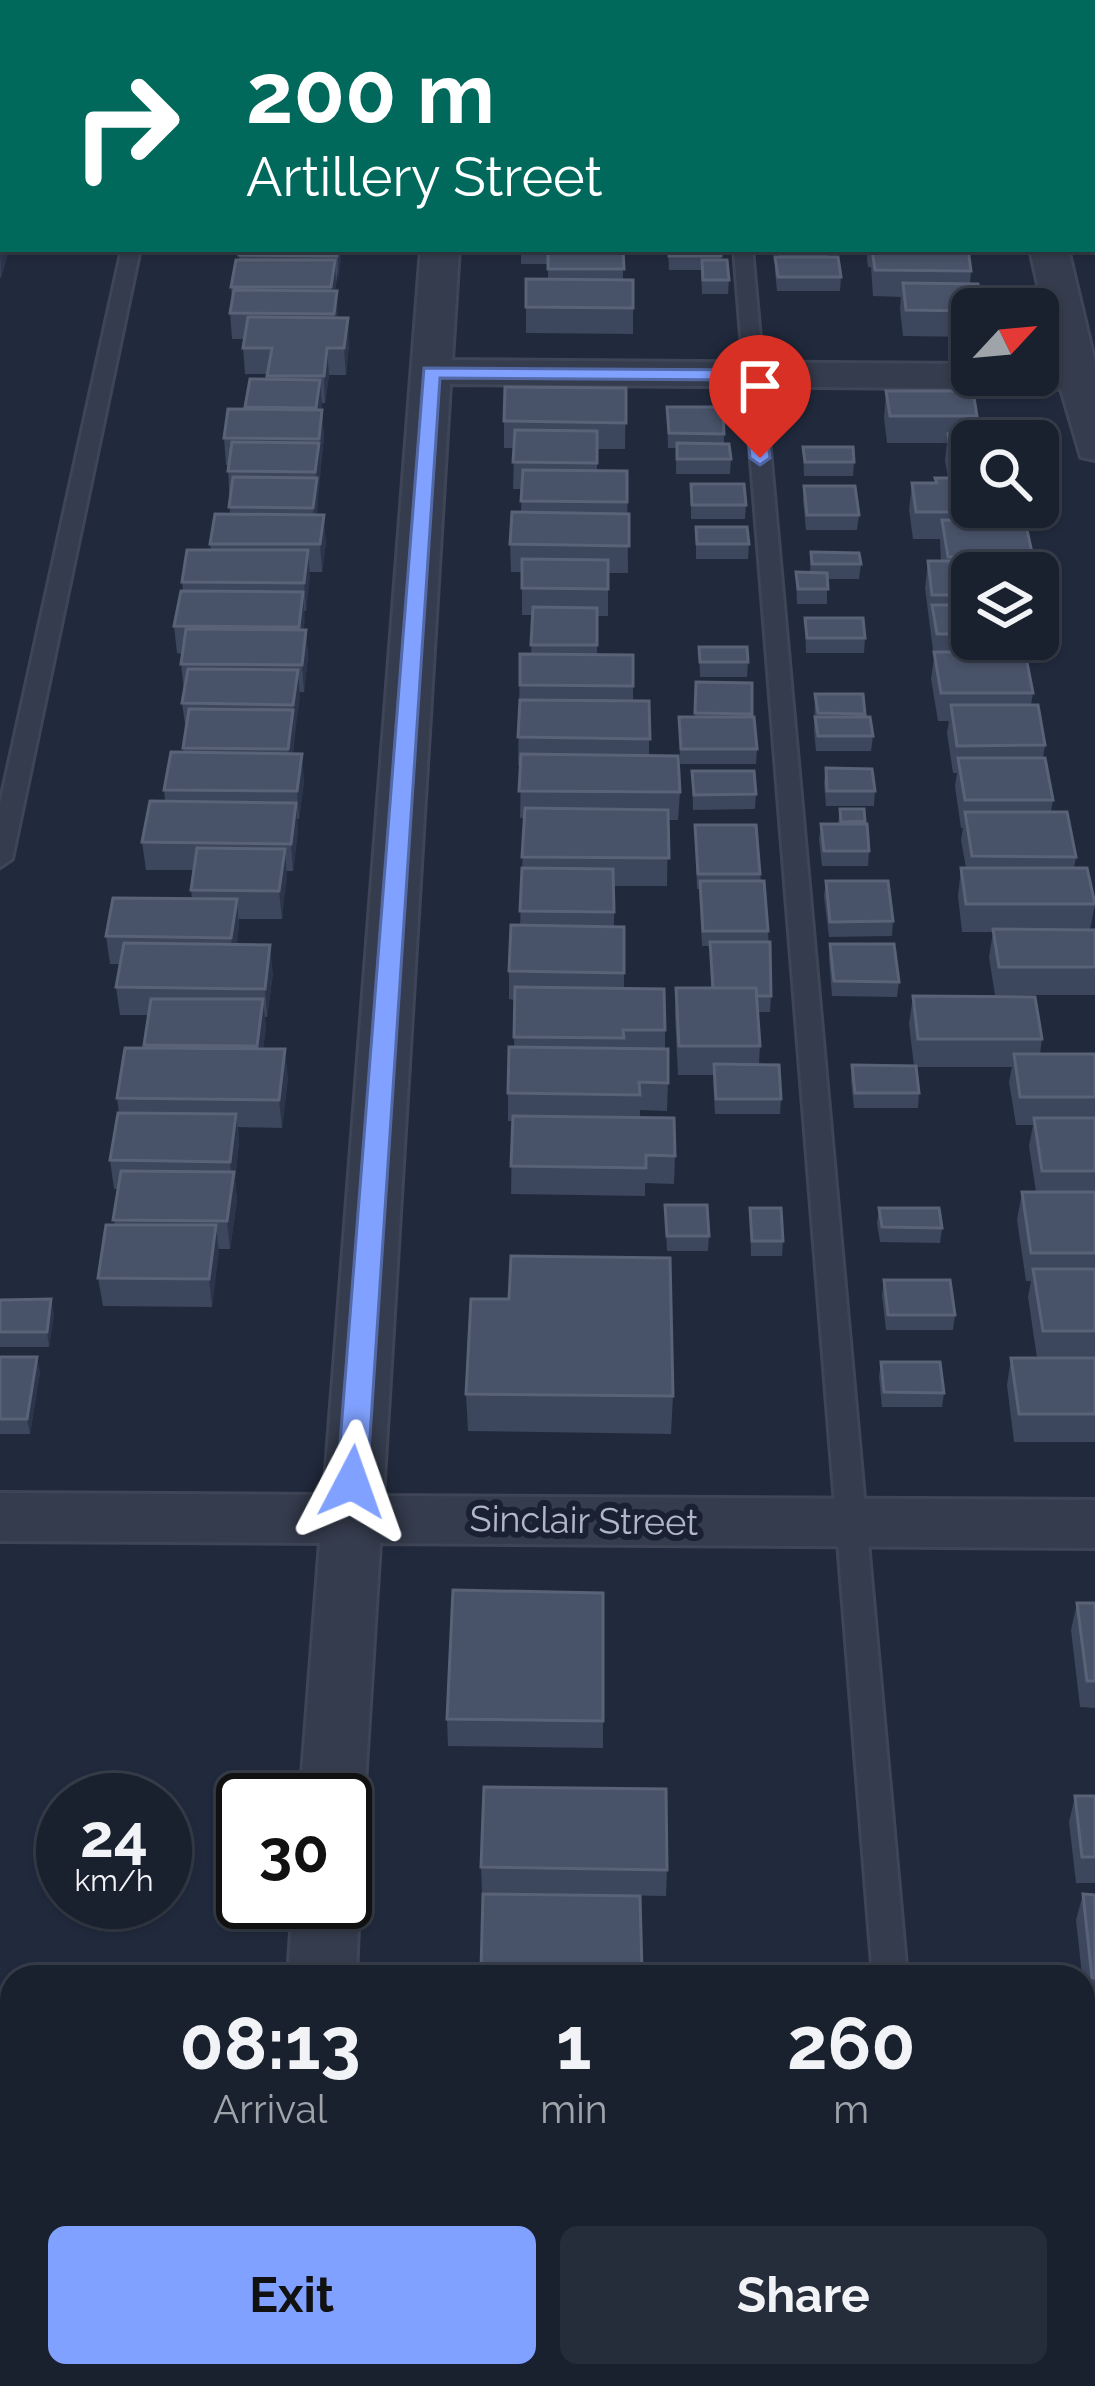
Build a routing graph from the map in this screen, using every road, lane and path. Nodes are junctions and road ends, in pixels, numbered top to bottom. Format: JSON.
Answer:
{"nodes":[{"id":1,"x":130,"y":252,"type":"edge"},
{"id":2,"x":440,"y":252,"type":"edge"},
{"id":3,"x":742,"y":252,"type":"edge"},
{"id":4,"x":1050,"y":252,"type":"edge"},
{"id":5,"x":431,"y":372,"type":"junction"},
{"id":6,"x":752,"y":374,"type":"junction"},
{"id":7,"x":1087,"y":377,"type":"edge"},
{"id":8,"x":1095,"y":448,"type":"edge"},
{"id":9,"x":0,"y":859,"type":"edge"},
{"id":10,"x":0,"y":1517,"type":"edge"},
{"id":11,"x":349,"y":1518,"type":"junction"},
{"id":12,"x":854,"y":1522,"type":"junction"},
{"id":13,"x":1095,"y":1524,"type":"edge"},
{"id":14,"x":334,"y":1773,"type":"edge"},
{"id":15,"x":325,"y":1929,"type":"edge"},
{"id":16,"x":323,"y":1965,"type":"edge"},
{"id":17,"x":889,"y":1965,"type":"edge"}],
"edges":[{"from":1,"to":9,"type":"lane"},
{"from":2,"to":5,"type":"street"},
{"from":3,"to":6,"type":"lane"},
{"from":4,"to":7,"type":"street"},
{"from":5,"to":6,"type":"street"},
{"from":5,"to":11,"type":"street"},
{"from":6,"to":7,"type":"street"},
{"from":6,"to":12,"type":"lane"},
{"from":7,"to":8,"type":"street"},
{"from":10,"to":11,"type":"street","name":"Sinclair Street"},
{"from":11,"to":12,"type":"street","name":"Sinclair Street"},
{"from":11,"to":14,"type":"street"},
{"from":12,"to":13,"type":"street","name":"Sinclair Street"},
{"from":12,"to":17,"type":"lane"},
{"from":15,"to":16,"type":"street"}]}
